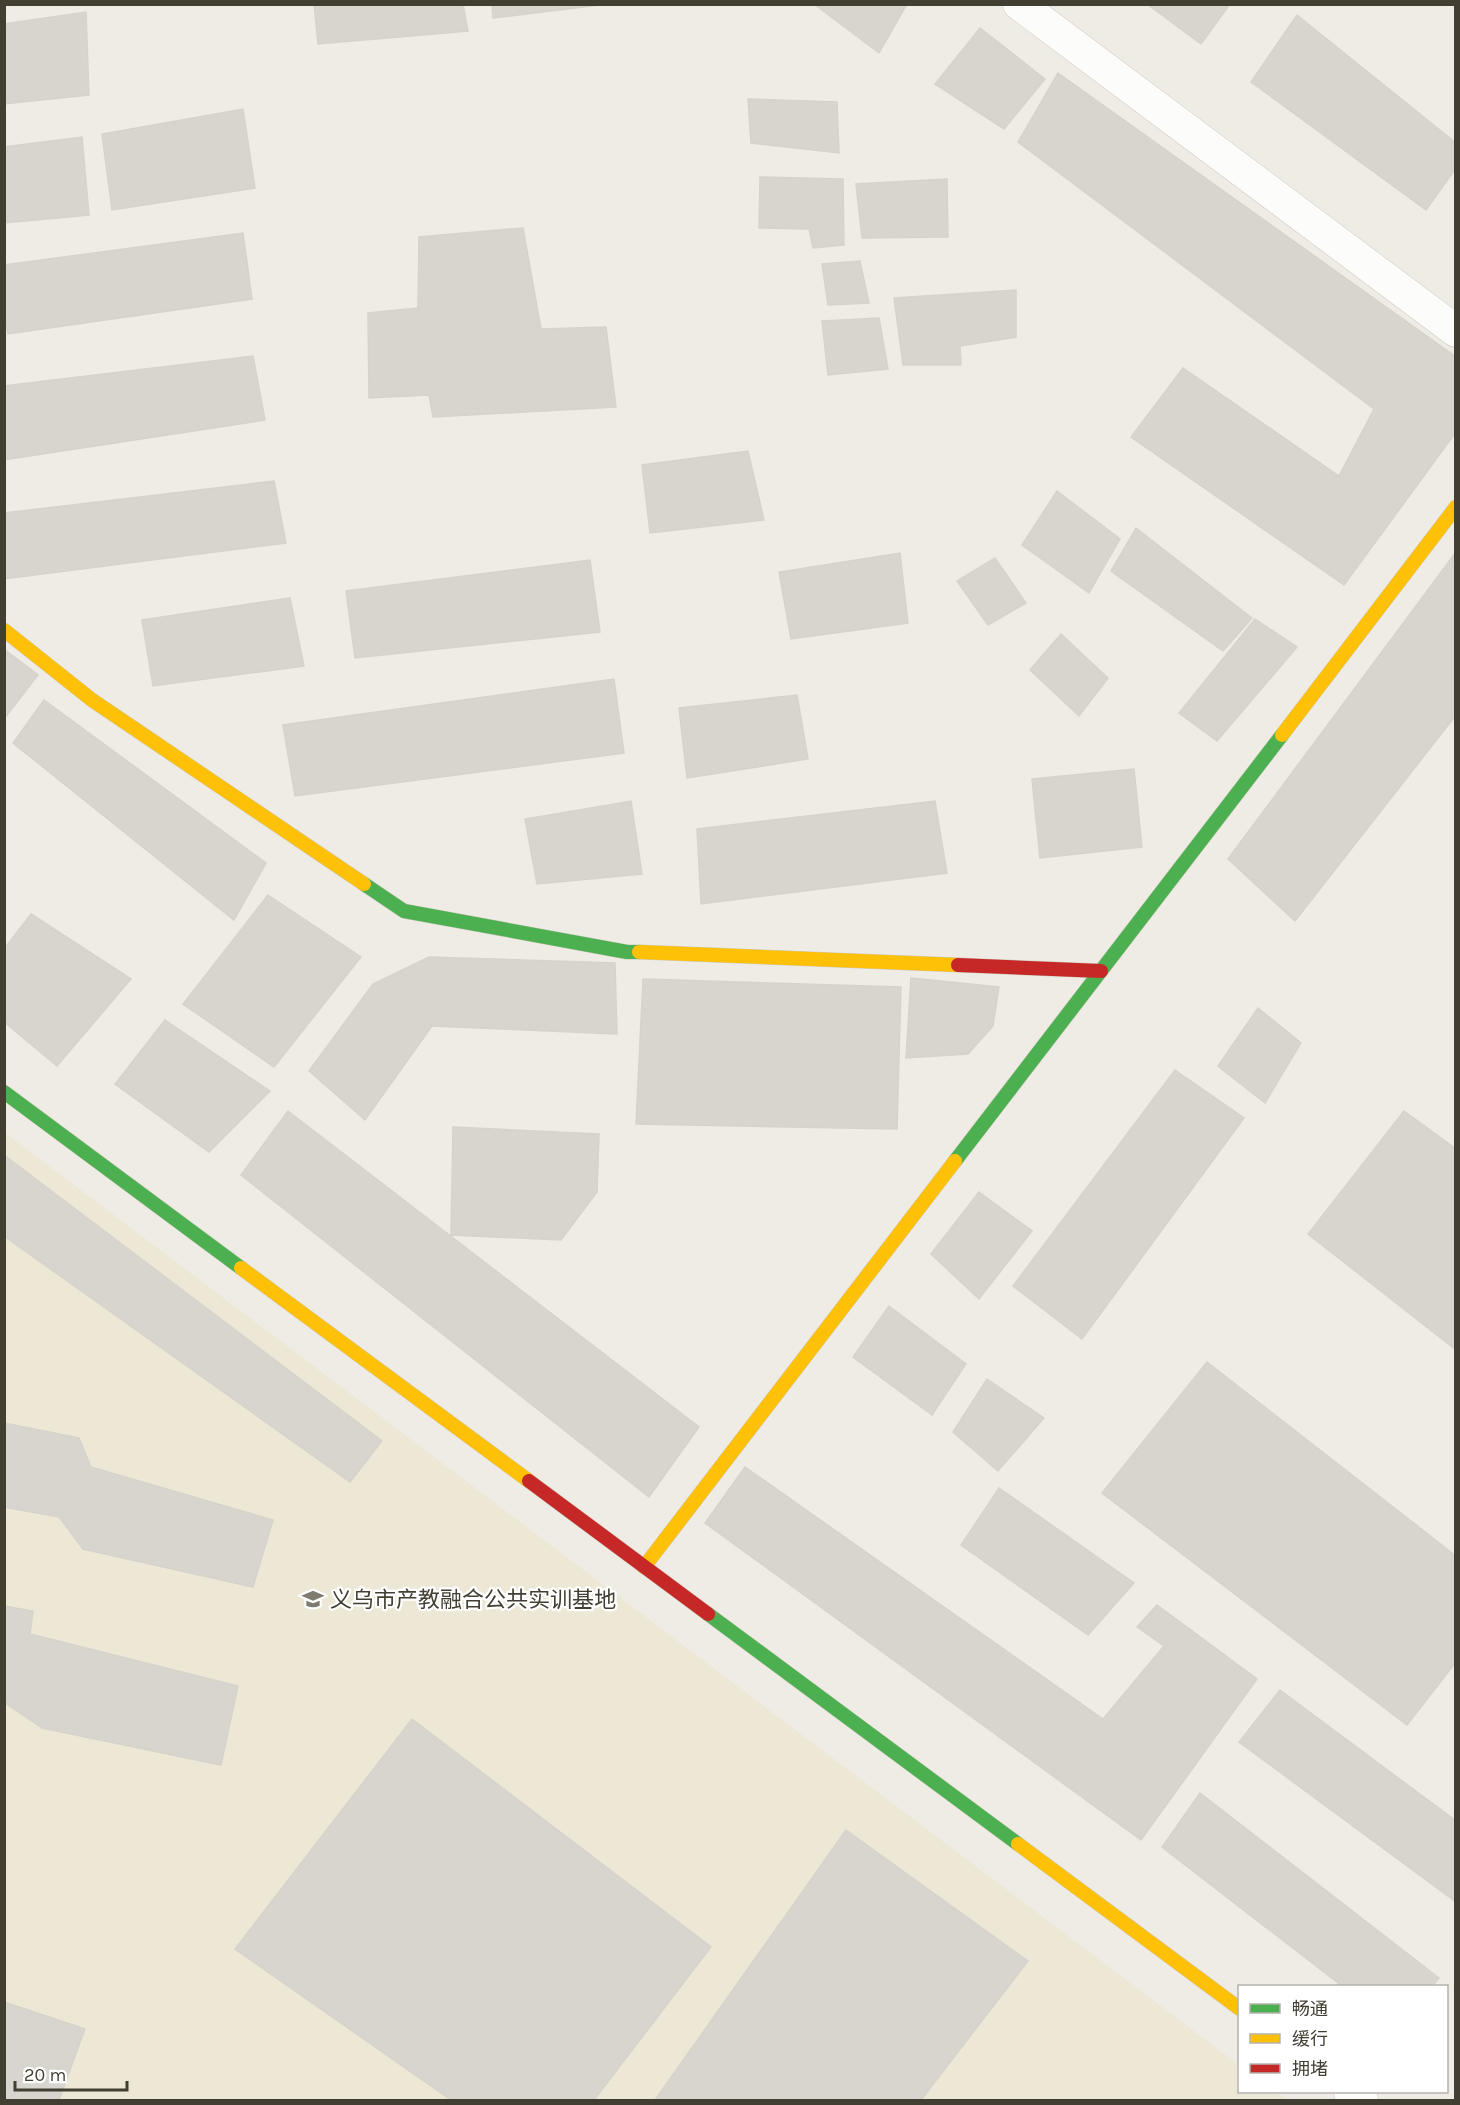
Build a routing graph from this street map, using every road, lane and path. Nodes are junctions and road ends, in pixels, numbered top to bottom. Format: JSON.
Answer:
{"nodes":[{"id":1,"x":1019,"y":4,"type":"edge"},
{"id":2,"x":1455,"y":331,"type":"edge"},
{"id":3,"x":1455,"y":507,"type":"edge"},
{"id":4,"x":4,"y":630,"type":"edge"},
{"id":5,"x":1101,"y":971,"type":"junction"},
{"id":6,"x":4,"y":1092,"type":"edge"},
{"id":7,"x":644,"y":1567,"type":"junction"},
{"id":8,"x":1238,"y":2008,"type":"edge"}],
"edges":[{"from":1,"to":2,"type":"street"},
{"from":3,"to":5,"type":"street"},
{"from":4,"to":5,"type":"street"},
{"from":5,"to":7,"type":"street"},
{"from":6,"to":7,"type":"street"},
{"from":7,"to":8,"type":"street"}]}
